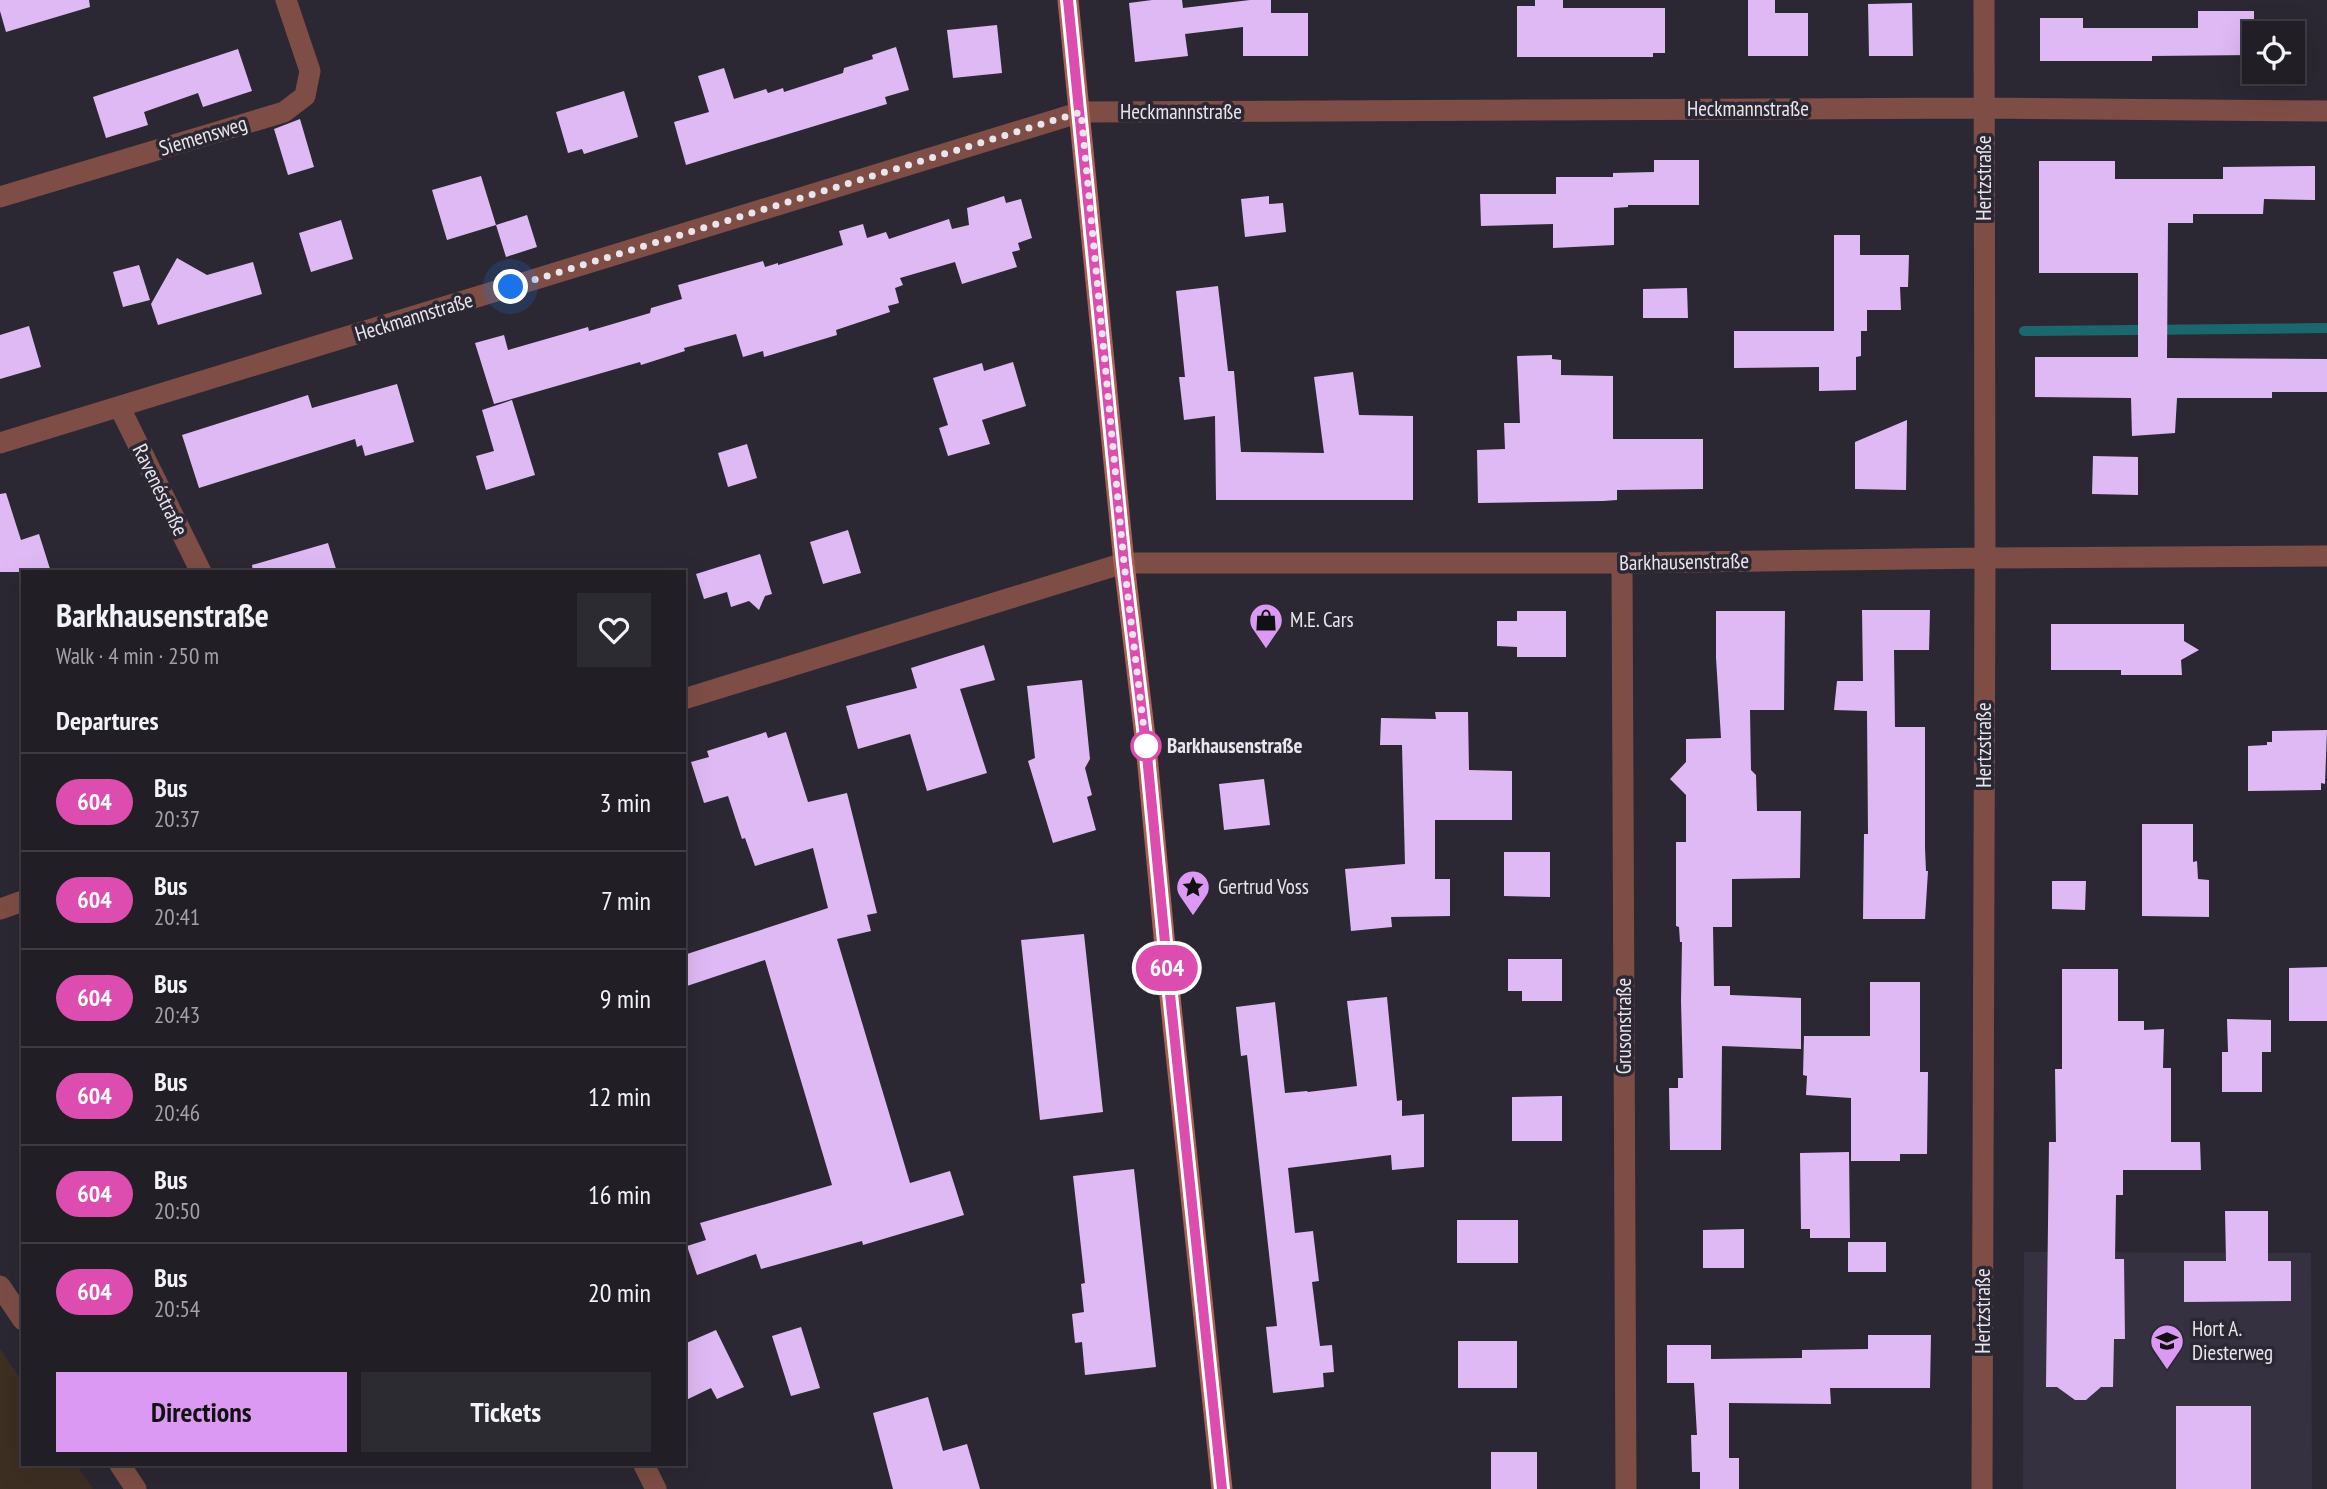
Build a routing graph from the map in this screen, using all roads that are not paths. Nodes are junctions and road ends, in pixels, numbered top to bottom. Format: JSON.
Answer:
{"nodes":[{"id":1,"x":286,"y":0,"type":"edge"},
{"id":2,"x":1068,"y":0,"type":"edge"},
{"id":3,"x":1984,"y":0,"type":"edge"},
{"id":4,"x":1984,"y":108,"type":"junction"},
{"id":5,"x":2327,"y":111,"type":"edge"},
{"id":6,"x":1081,"y":112,"type":"junction"},
{"id":7,"x":0,"y":197,"type":"edge"},
{"id":8,"x":120,"y":408,"type":"junction"},
{"id":9,"x":0,"y":443,"type":"edge"},
{"id":10,"x":2327,"y":556,"type":"edge"},
{"id":11,"x":1985,"y":558,"type":"junction"},
{"id":12,"x":1124,"y":563,"type":"junction"},
{"id":13,"x":1622,"y":563,"type":"junction"},
{"id":14,"x":200,"y":570,"type":"edge"},
{"id":15,"x":686,"y":698,"type":"edge"},
{"id":16,"x":21,"y":902,"type":"edge"},
{"id":17,"x":0,"y":909,"type":"edge"},
{"id":18,"x":0,"y":1286,"type":"edge"},
{"id":19,"x":21,"y":1317,"type":"edge"},
{"id":20,"x":121,"y":1466,"type":"edge"},
{"id":21,"x":644,"y":1466,"type":"edge"},
{"id":22,"x":136,"y":1489,"type":"edge"},
{"id":23,"x":656,"y":1489,"type":"edge"},
{"id":24,"x":1222,"y":1489,"type":"edge"},
{"id":25,"x":1626,"y":1489,"type":"edge"},
{"id":26,"x":1982,"y":1489,"type":"edge"}],
"edges":[{"from":1,"to":7,"type":"street","name":"Siemensweg"},
{"from":2,"to":6,"type":"street"},
{"from":3,"to":4,"type":"street","name":"Hertzstraße"},
{"from":4,"to":5,"type":"street","name":"Heckmannstraße"},
{"from":4,"to":6,"type":"street","name":"Heckmannstraße"},
{"from":4,"to":11,"type":"street","name":"Hertzstraße"},
{"from":6,"to":8,"type":"street","name":"Heckmannstraße"},
{"from":6,"to":12,"type":"street"},
{"from":8,"to":9,"type":"street","name":"Heckmannstraße"},
{"from":8,"to":14,"type":"street","name":"Ravenéstraße"},
{"from":10,"to":11,"type":"street","name":"Barkhausenstraße"},
{"from":11,"to":13,"type":"street","name":"Barkhausenstraße"},
{"from":11,"to":26,"type":"street","name":"Hertzstraße"},
{"from":12,"to":13,"type":"street","name":"Barkhausenstraße"},
{"from":12,"to":15,"type":"street","name":"Barkhausenstraße"},
{"from":12,"to":24,"type":"street"},
{"from":13,"to":25,"type":"street","name":"Grusonstraße"},
{"from":16,"to":17,"type":"street"},
{"from":18,"to":19,"type":"street"},
{"from":20,"to":22,"type":"street"},
{"from":21,"to":23,"type":"street"}]}
